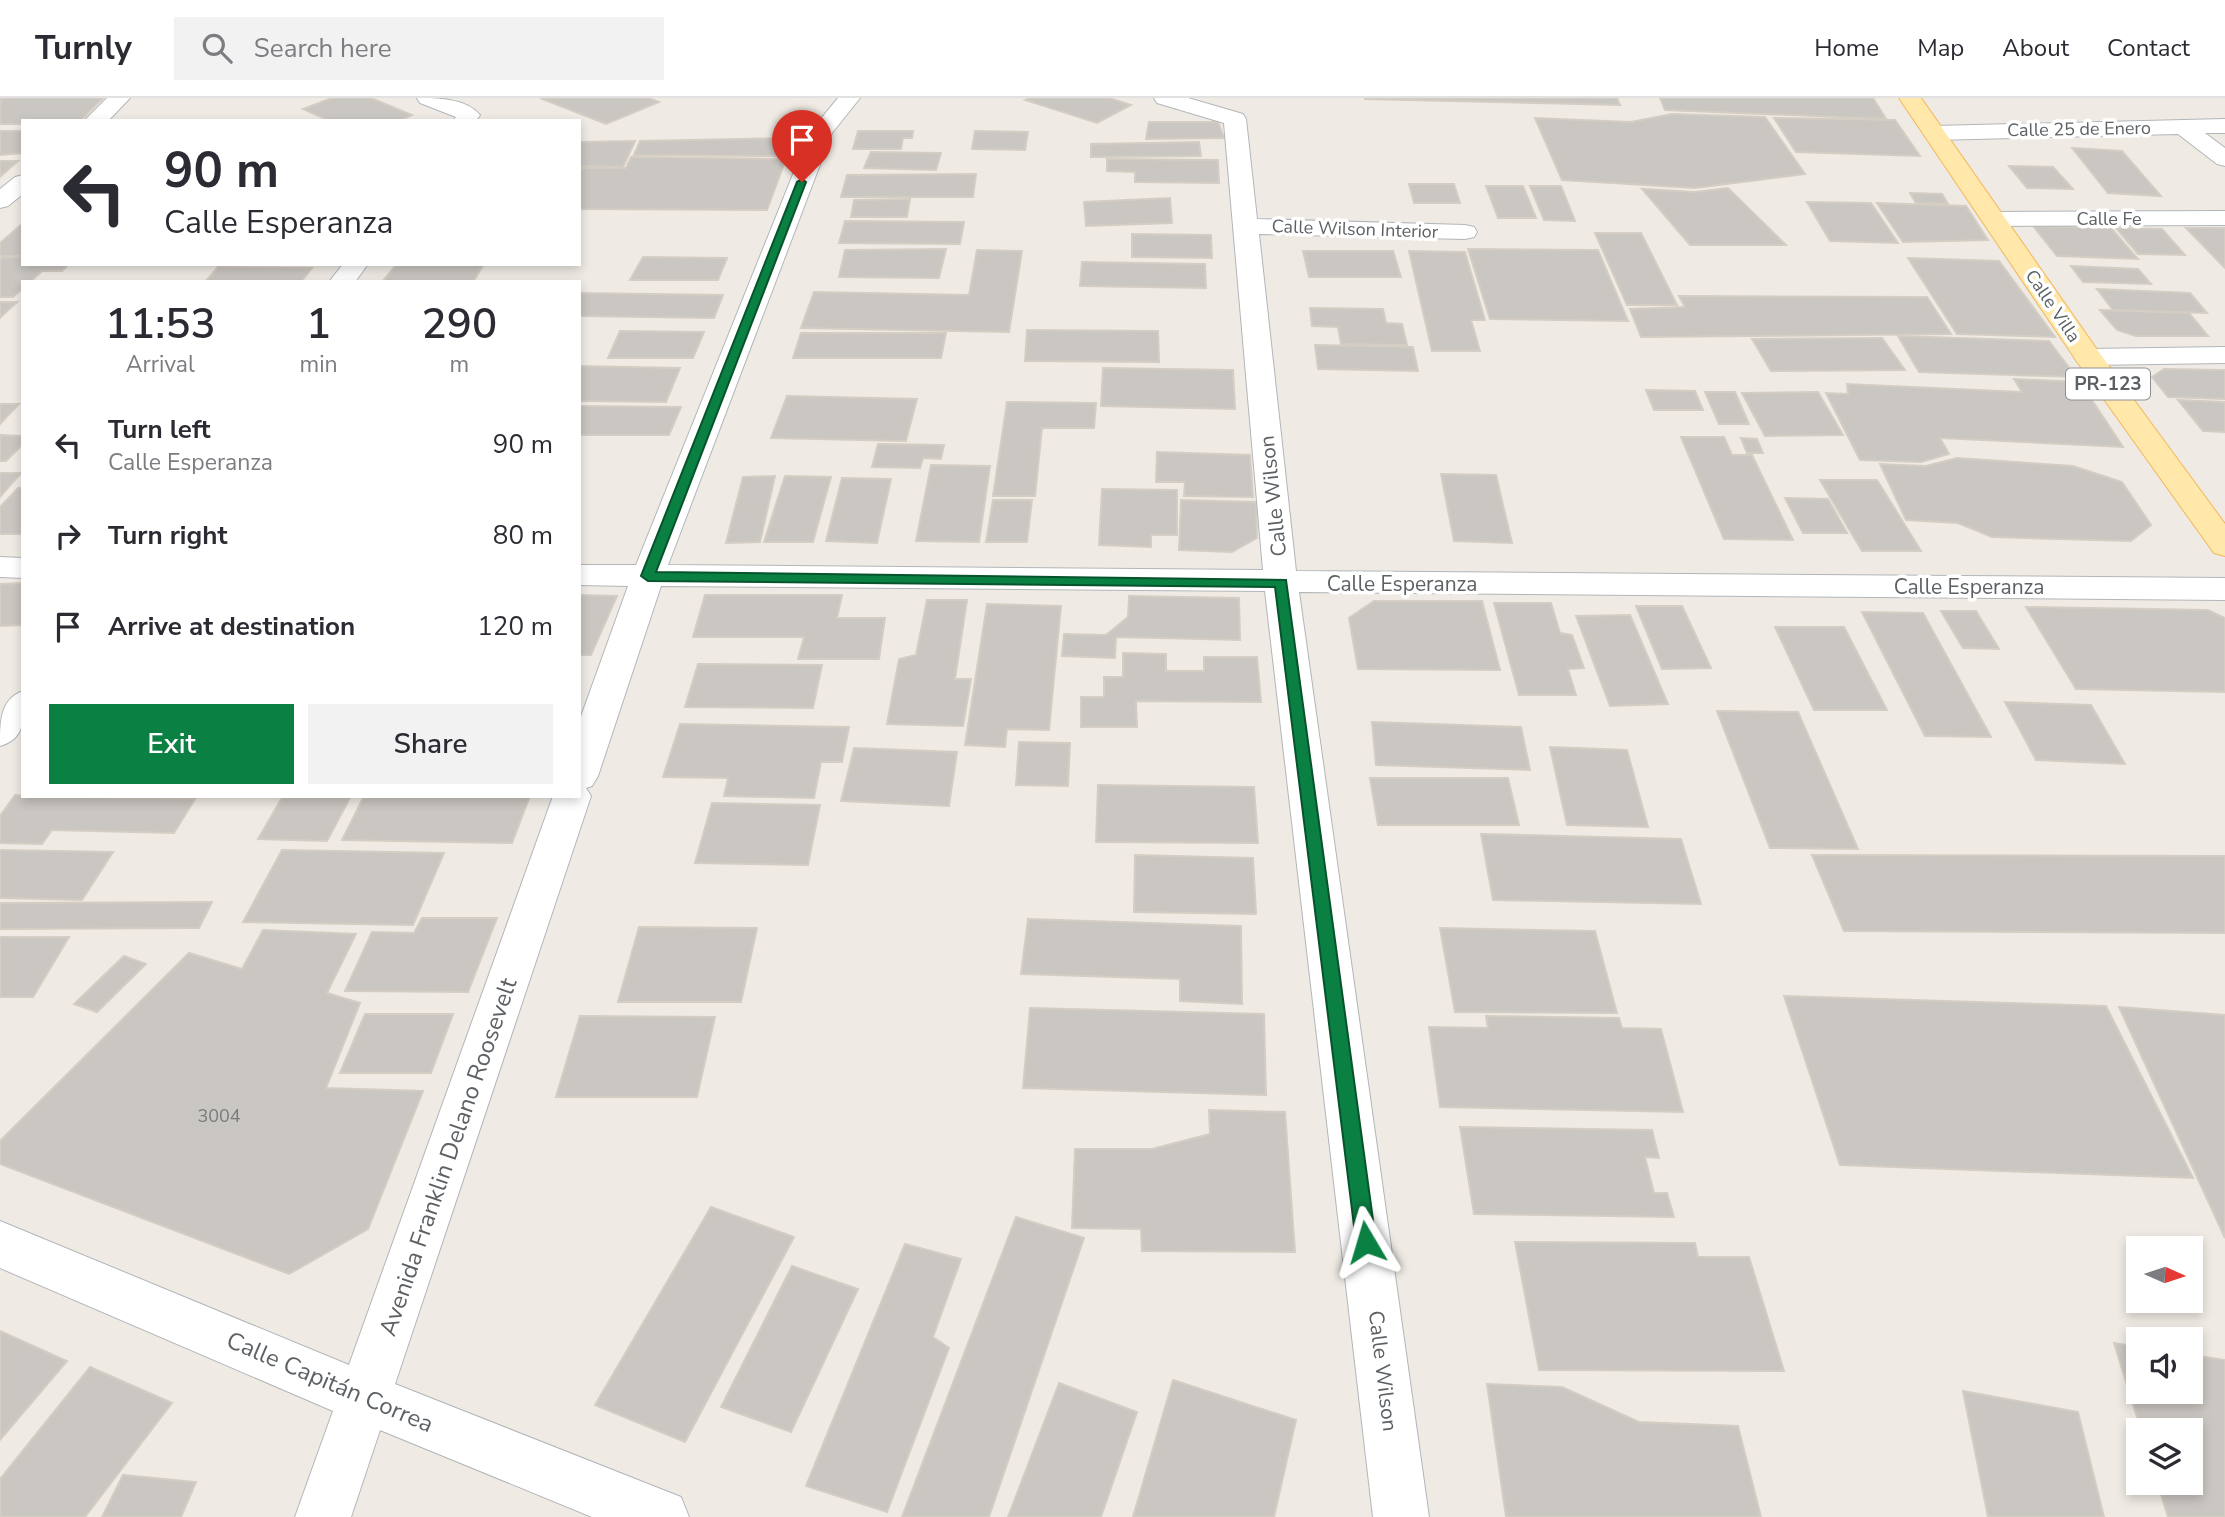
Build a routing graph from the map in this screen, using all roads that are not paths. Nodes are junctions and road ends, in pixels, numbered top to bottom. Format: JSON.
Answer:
{"nodes":[{"id":1,"x":119,"y":98,"type":"edge"},
{"id":2,"x":428,"y":98,"type":"edge"},
{"id":3,"x":821,"y":98,"type":"edge"},
{"id":4,"x":849,"y":98,"type":"edge"},
{"id":5,"x":1910,"y":98,"type":"edge"},
{"id":6,"x":1170,"y":99,"type":"edge"},
{"id":7,"x":98,"y":119,"type":"edge"},
{"id":8,"x":466,"y":119,"type":"edge"},
{"id":9,"x":2225,"y":125,"type":"edge"},
{"id":10,"x":2183,"y":127,"type":"junction"},
{"id":11,"x":821,"y":132,"type":"junction"},
{"id":12,"x":1934,"y":132,"type":"junction"},
{"id":13,"x":2225,"y":159,"type":"edge"},
{"id":14,"x":21,"y":184,"type":"edge"},
{"id":15,"x":0,"y":202,"type":"edge"},
{"id":16,"x":21,"y":202,"type":"edge"},
{"id":17,"x":2225,"y":218,"type":"edge"},
{"id":18,"x":1994,"y":219,"type":"junction"},
{"id":19,"x":1245,"y":226,"type":"junction"},
{"id":20,"x":1465,"y":232,"type":"dead end"},
{"id":21,"x":354,"y":266,"type":"edge"},
{"id":22,"x":344,"y":280,"type":"edge"},
{"id":23,"x":2225,"y":355,"type":"edge"},
{"id":24,"x":2088,"y":357,"type":"junction"},
{"id":25,"x":2225,"y":546,"type":"edge"},
{"id":26,"x":0,"y":568,"type":"edge"},
{"id":27,"x":21,"y":568,"type":"edge"},
{"id":28,"x":581,"y":575,"type":"edge"},
{"id":29,"x":648,"y":576,"type":"junction"},
{"id":30,"x":1281,"y":583,"type":"junction"},
{"id":31,"x":2225,"y":589,"type":"edge"},
{"id":32,"x":21,"y":706,"type":"edge"},
{"id":33,"x":0,"y":733,"type":"edge"},
{"id":34,"x":581,"y":770,"type":"edge"},
{"id":35,"x":571,"y":798,"type":"edge"},
{"id":36,"x":0,"y":1244,"type":"edge"},
{"id":37,"x":365,"y":1398,"type":"junction"},
{"id":38,"x":323,"y":1517,"type":"edge"},
{"id":39,"x":661,"y":1517,"type":"edge"},
{"id":40,"x":1401,"y":1517,"type":"edge"}],
"edges":[{"from":1,"to":7,"type":"street"},
{"from":2,"to":8,"type":"street"},
{"from":3,"to":11,"type":"street"},
{"from":4,"to":11,"type":"street"},
{"from":5,"to":12,"type":"main road","name":"Calle Villa","number":"PR-123"},
{"from":6,"to":19,"type":"street","name":"Calle Wilson"},
{"from":9,"to":10,"type":"street","name":"Calle 25 de Enero"},
{"from":10,"to":12,"type":"street","name":"Calle 25 de Enero"},
{"from":10,"to":13,"type":"street"},
{"from":11,"to":29,"type":"street"},
{"from":12,"to":18,"type":"main road","name":"Calle Villa","number":"PR-123"},
{"from":14,"to":15,"type":"street"},
{"from":15,"to":16,"type":"street"},
{"from":17,"to":18,"type":"street","name":"Calle Fe"},
{"from":18,"to":24,"type":"main road","name":"Calle Villa","number":"PR-123"},
{"from":19,"to":20,"type":"street","name":"Calle Wilson Interior"},
{"from":19,"to":30,"type":"street","name":"Calle Wilson"},
{"from":21,"to":22,"type":"street"},
{"from":23,"to":24,"type":"street"},
{"from":24,"to":25,"type":"main road","name":"Calle Villa","number":"PR-123"},
{"from":26,"to":27,"type":"street"},
{"from":28,"to":29,"type":"street","name":"Calle Esperanza"},
{"from":29,"to":30,"type":"street","name":"Calle Esperanza"},
{"from":29,"to":34,"type":"street"},
{"from":30,"to":31,"type":"street","name":"Calle Esperanza"},
{"from":30,"to":40,"type":"street","name":"Calle Wilson"},
{"from":32,"to":33,"type":"street"},
{"from":35,"to":37,"type":"street","name":"Avenida Franklin Delano Roosevelt"},
{"from":36,"to":37,"type":"street","name":"Calle Capitán Correa"},
{"from":37,"to":38,"type":"street","name":"Avenida Franklin Delano Roosevelt"},
{"from":37,"to":39,"type":"street","name":"Calle Capitán Correa"}]}
